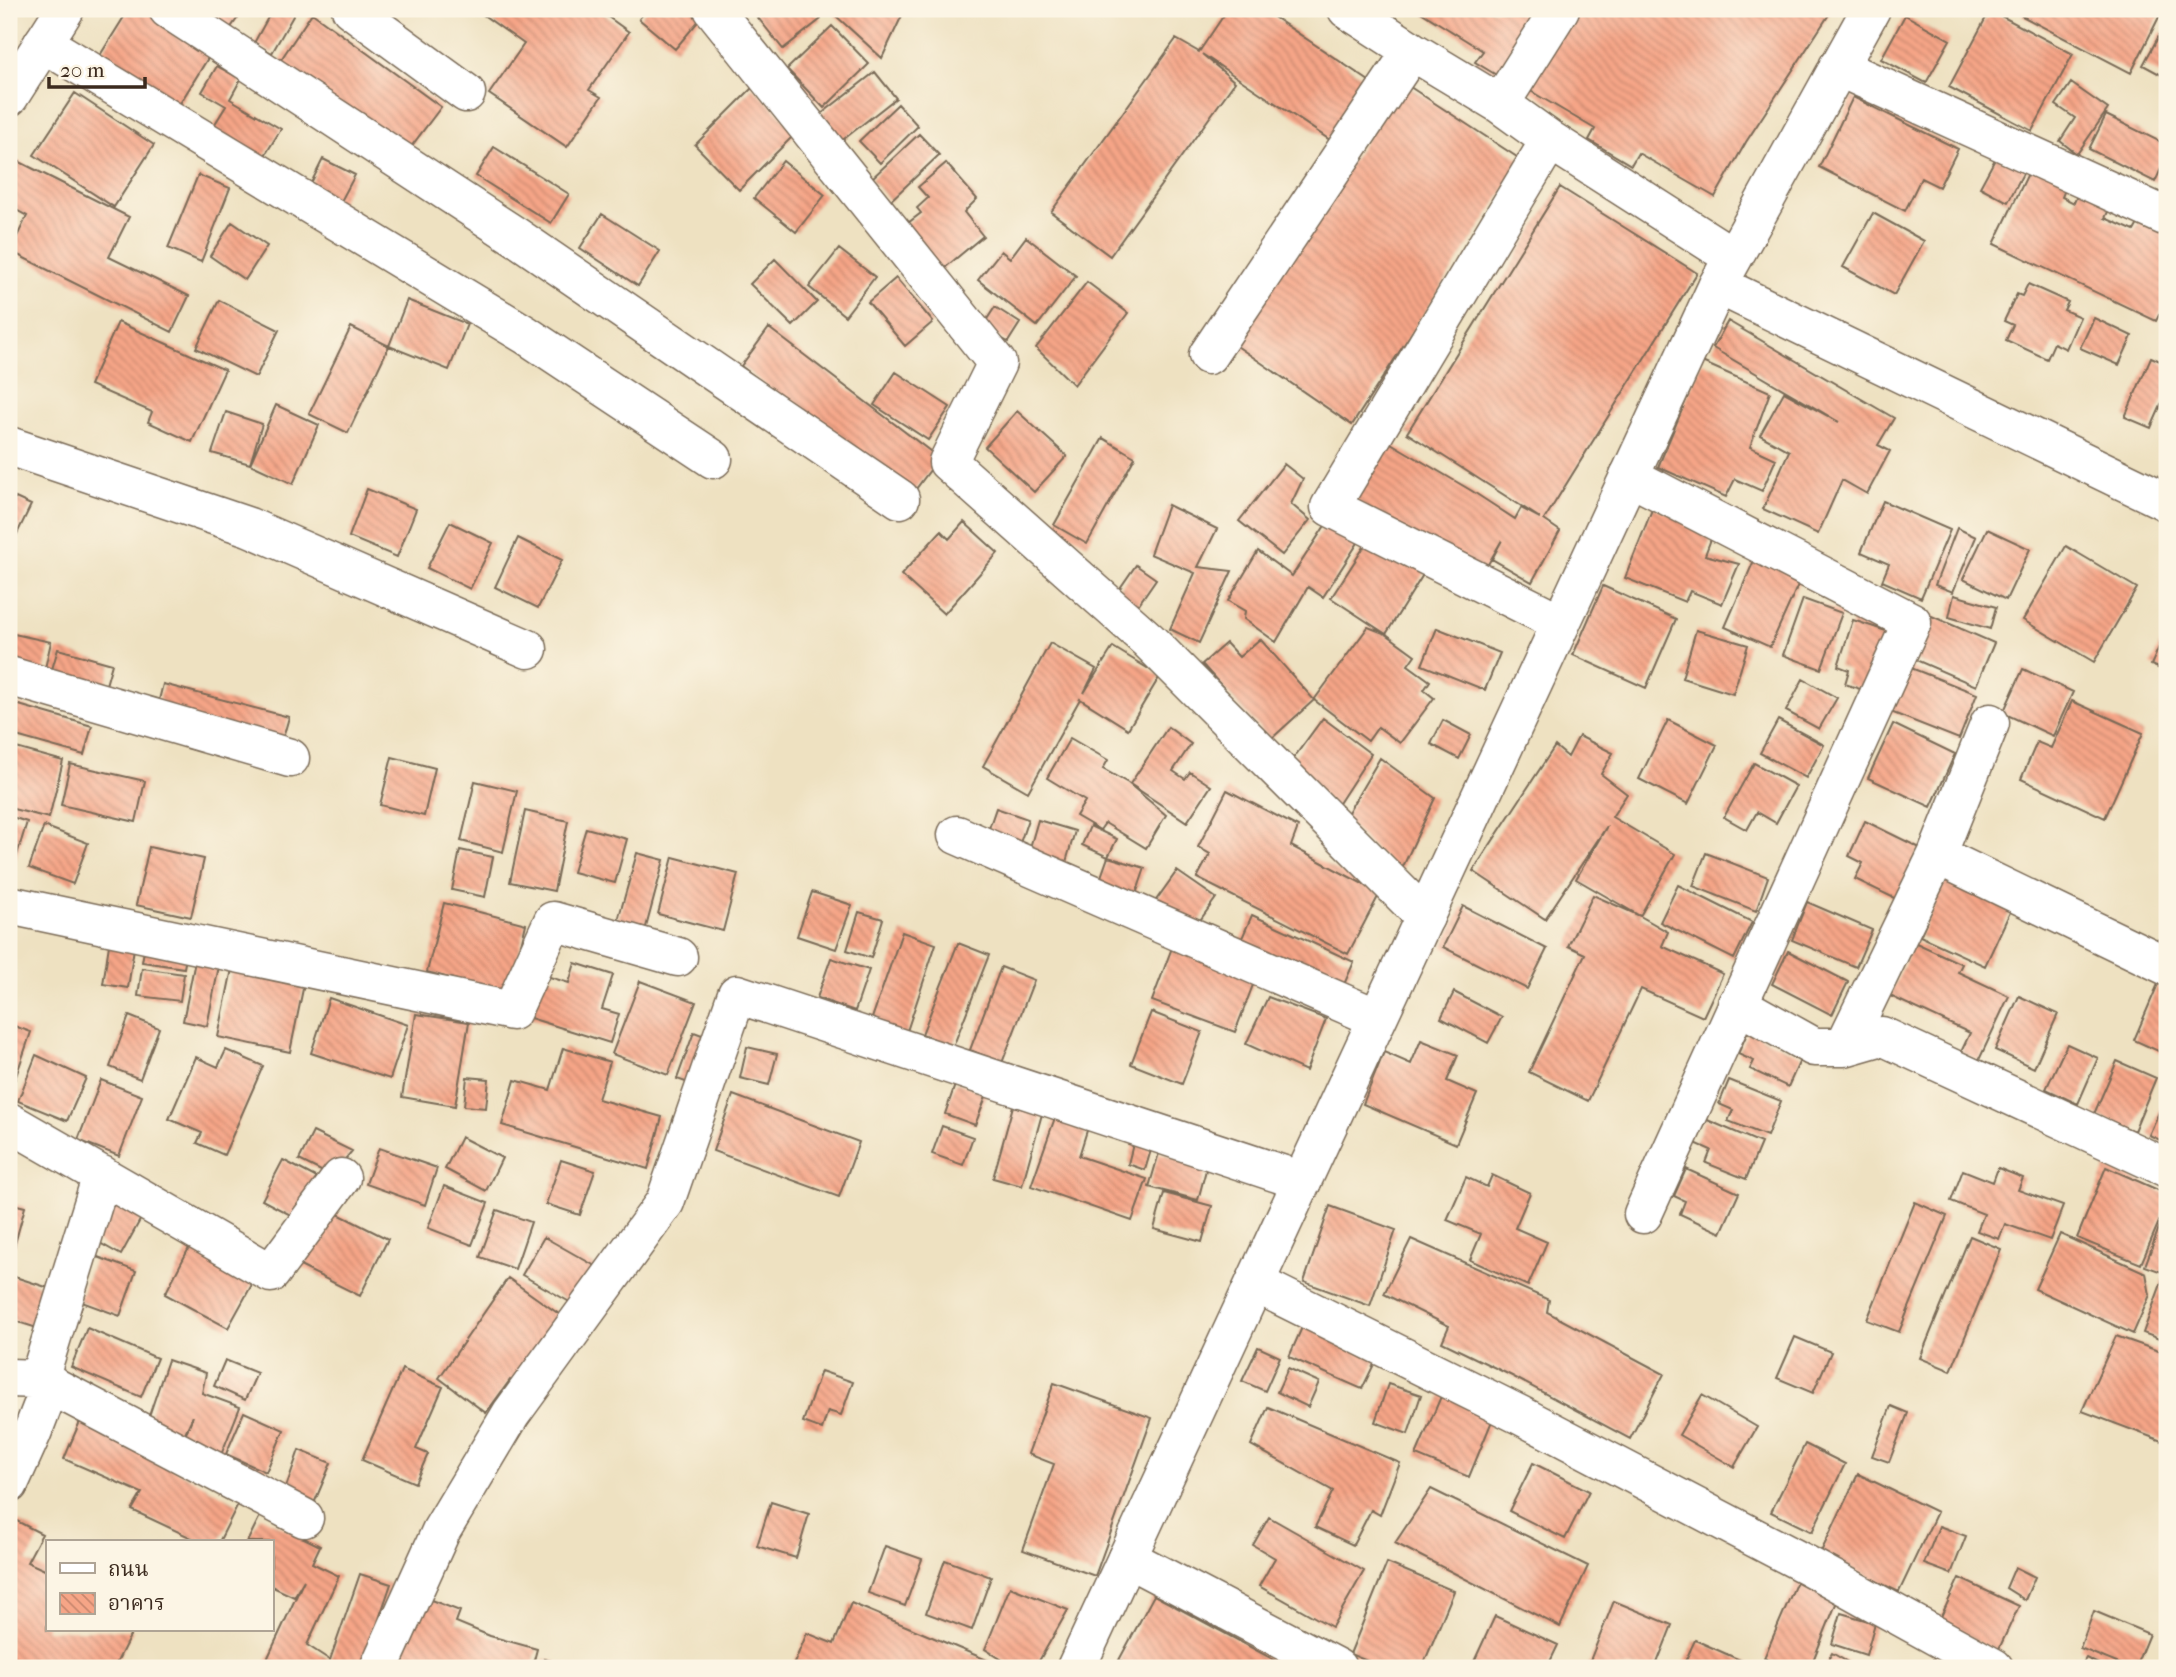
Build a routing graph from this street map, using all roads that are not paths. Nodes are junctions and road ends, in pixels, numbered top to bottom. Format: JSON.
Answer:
{"nodes":[{"id":1,"x":65,"y":9,"type":"edge"},
{"id":2,"x":168,"y":9,"type":"edge"},
{"id":3,"x":351,"y":9,"type":"edge"},
{"id":4,"x":713,"y":9,"type":"edge"},
{"id":5,"x":1348,"y":9,"type":"edge"},
{"id":6,"x":1560,"y":9,"type":"edge"},
{"id":7,"x":1866,"y":11,"type":"edge"},
{"id":8,"x":43,"y":43,"type":"junction"},
{"id":9,"x":1412,"y":51,"type":"junction"},
{"id":10,"x":1838,"y":66,"type":"junction"},
{"id":11,"x":466,"y":93,"type":"dead end"},
{"id":12,"x":9,"y":97,"type":"edge"},
{"id":13,"x":1500,"y":104,"type":"junction"},
{"id":14,"x":1550,"y":140,"type":"junction"},
{"id":15,"x":2162,"y":204,"type":"edge"},
{"id":16,"x":1725,"y":271,"type":"junction"},
{"id":17,"x":1208,"y":355,"type":"dead end"},
{"id":18,"x":9,"y":446,"type":"edge"},
{"id":19,"x":713,"y":459,"type":"dead end"},
{"id":20,"x":1629,"y":476,"type":"junction"},
{"id":21,"x":900,"y":499,"type":"dead end"},
{"id":22,"x":2167,"y":502,"type":"edge"},
{"id":23,"x":1561,"y":623,"type":"junction"},
{"id":24,"x":528,"y":649,"type":"dead end"},
{"id":25,"x":9,"y":676,"type":"edge"},
{"id":26,"x":1990,"y":723,"type":"dead end"},
{"id":27,"x":290,"y":758,"type":"dead end"},
{"id":28,"x":957,"y":835,"type":"dead end"},
{"id":29,"x":1937,"y":855,"type":"junction"},
{"id":30,"x":9,"y":905,"type":"edge"},
{"id":31,"x":1425,"y":917,"type":"junction"},
{"id":32,"x":678,"y":957,"type":"dead end"},
{"id":33,"x":2167,"y":966,"type":"edge"},
{"id":34,"x":1738,"y":1004,"type":"junction"},
{"id":35,"x":1377,"y":1018,"type":"junction"},
{"id":36,"x":1844,"y":1048,"type":"junction"},
{"id":37,"x":9,"y":1122,"type":"edge"},
{"id":38,"x":2167,"y":1168,"type":"edge"},
{"id":39,"x":102,"y":1175,"type":"junction"},
{"id":40,"x":341,"y":1178,"type":"dead end"},
{"id":41,"x":1302,"y":1181,"type":"junction"},
{"id":42,"x":1643,"y":1214,"type":"dead end"},
{"id":43,"x":1255,"y":1283,"type":"junction"},
{"id":44,"x":33,"y":1381,"type":"edge"},
{"id":45,"x":9,"y":1484,"type":"edge"},
{"id":46,"x":304,"y":1518,"type":"dead end"},
{"id":47,"x":1127,"y":1558,"type":"junction"},
{"id":48,"x":379,"y":1668,"type":"edge"},
{"id":49,"x":1076,"y":1668,"type":"edge"},
{"id":50,"x":1337,"y":1668,"type":"edge"},
{"id":51,"x":1994,"y":1668,"type":"edge"}],
"edges":[{"from":1,"to":8,"type":"street"},
{"from":2,"to":21,"type":"street"},
{"from":3,"to":11,"type":"street"},
{"from":4,"to":31,"type":"street"},
{"from":5,"to":9,"type":"street"},
{"from":6,"to":13,"type":"street"},
{"from":7,"to":10,"type":"street"},
{"from":8,"to":12,"type":"street"},
{"from":8,"to":19,"type":"street"},
{"from":9,"to":13,"type":"street"},
{"from":9,"to":17,"type":"street"},
{"from":10,"to":15,"type":"street"},
{"from":10,"to":16,"type":"street"},
{"from":13,"to":14,"type":"street"},
{"from":14,"to":16,"type":"street"},
{"from":14,"to":23,"type":"street"},
{"from":16,"to":20,"type":"street"},
{"from":16,"to":22,"type":"street"},
{"from":18,"to":24,"type":"street"},
{"from":20,"to":23,"type":"street"},
{"from":20,"to":34,"type":"street"},
{"from":23,"to":31,"type":"street"},
{"from":25,"to":27,"type":"street"},
{"from":26,"to":29,"type":"street"},
{"from":28,"to":35,"type":"street"},
{"from":29,"to":33,"type":"street"},
{"from":29,"to":36,"type":"street"},
{"from":30,"to":32,"type":"street"},
{"from":31,"to":35,"type":"street"},
{"from":34,"to":36,"type":"street"},
{"from":34,"to":42,"type":"street"},
{"from":35,"to":41,"type":"street"},
{"from":36,"to":38,"type":"street"},
{"from":37,"to":39,"type":"street"},
{"from":39,"to":40,"type":"street"},
{"from":39,"to":44,"type":"street"},
{"from":41,"to":43,"type":"street"},
{"from":41,"to":48,"type":"street"},
{"from":43,"to":47,"type":"street"},
{"from":43,"to":51,"type":"street"},
{"from":44,"to":45,"type":"street"},
{"from":44,"to":46,"type":"street"},
{"from":47,"to":49,"type":"street"},
{"from":47,"to":50,"type":"street"}]}
